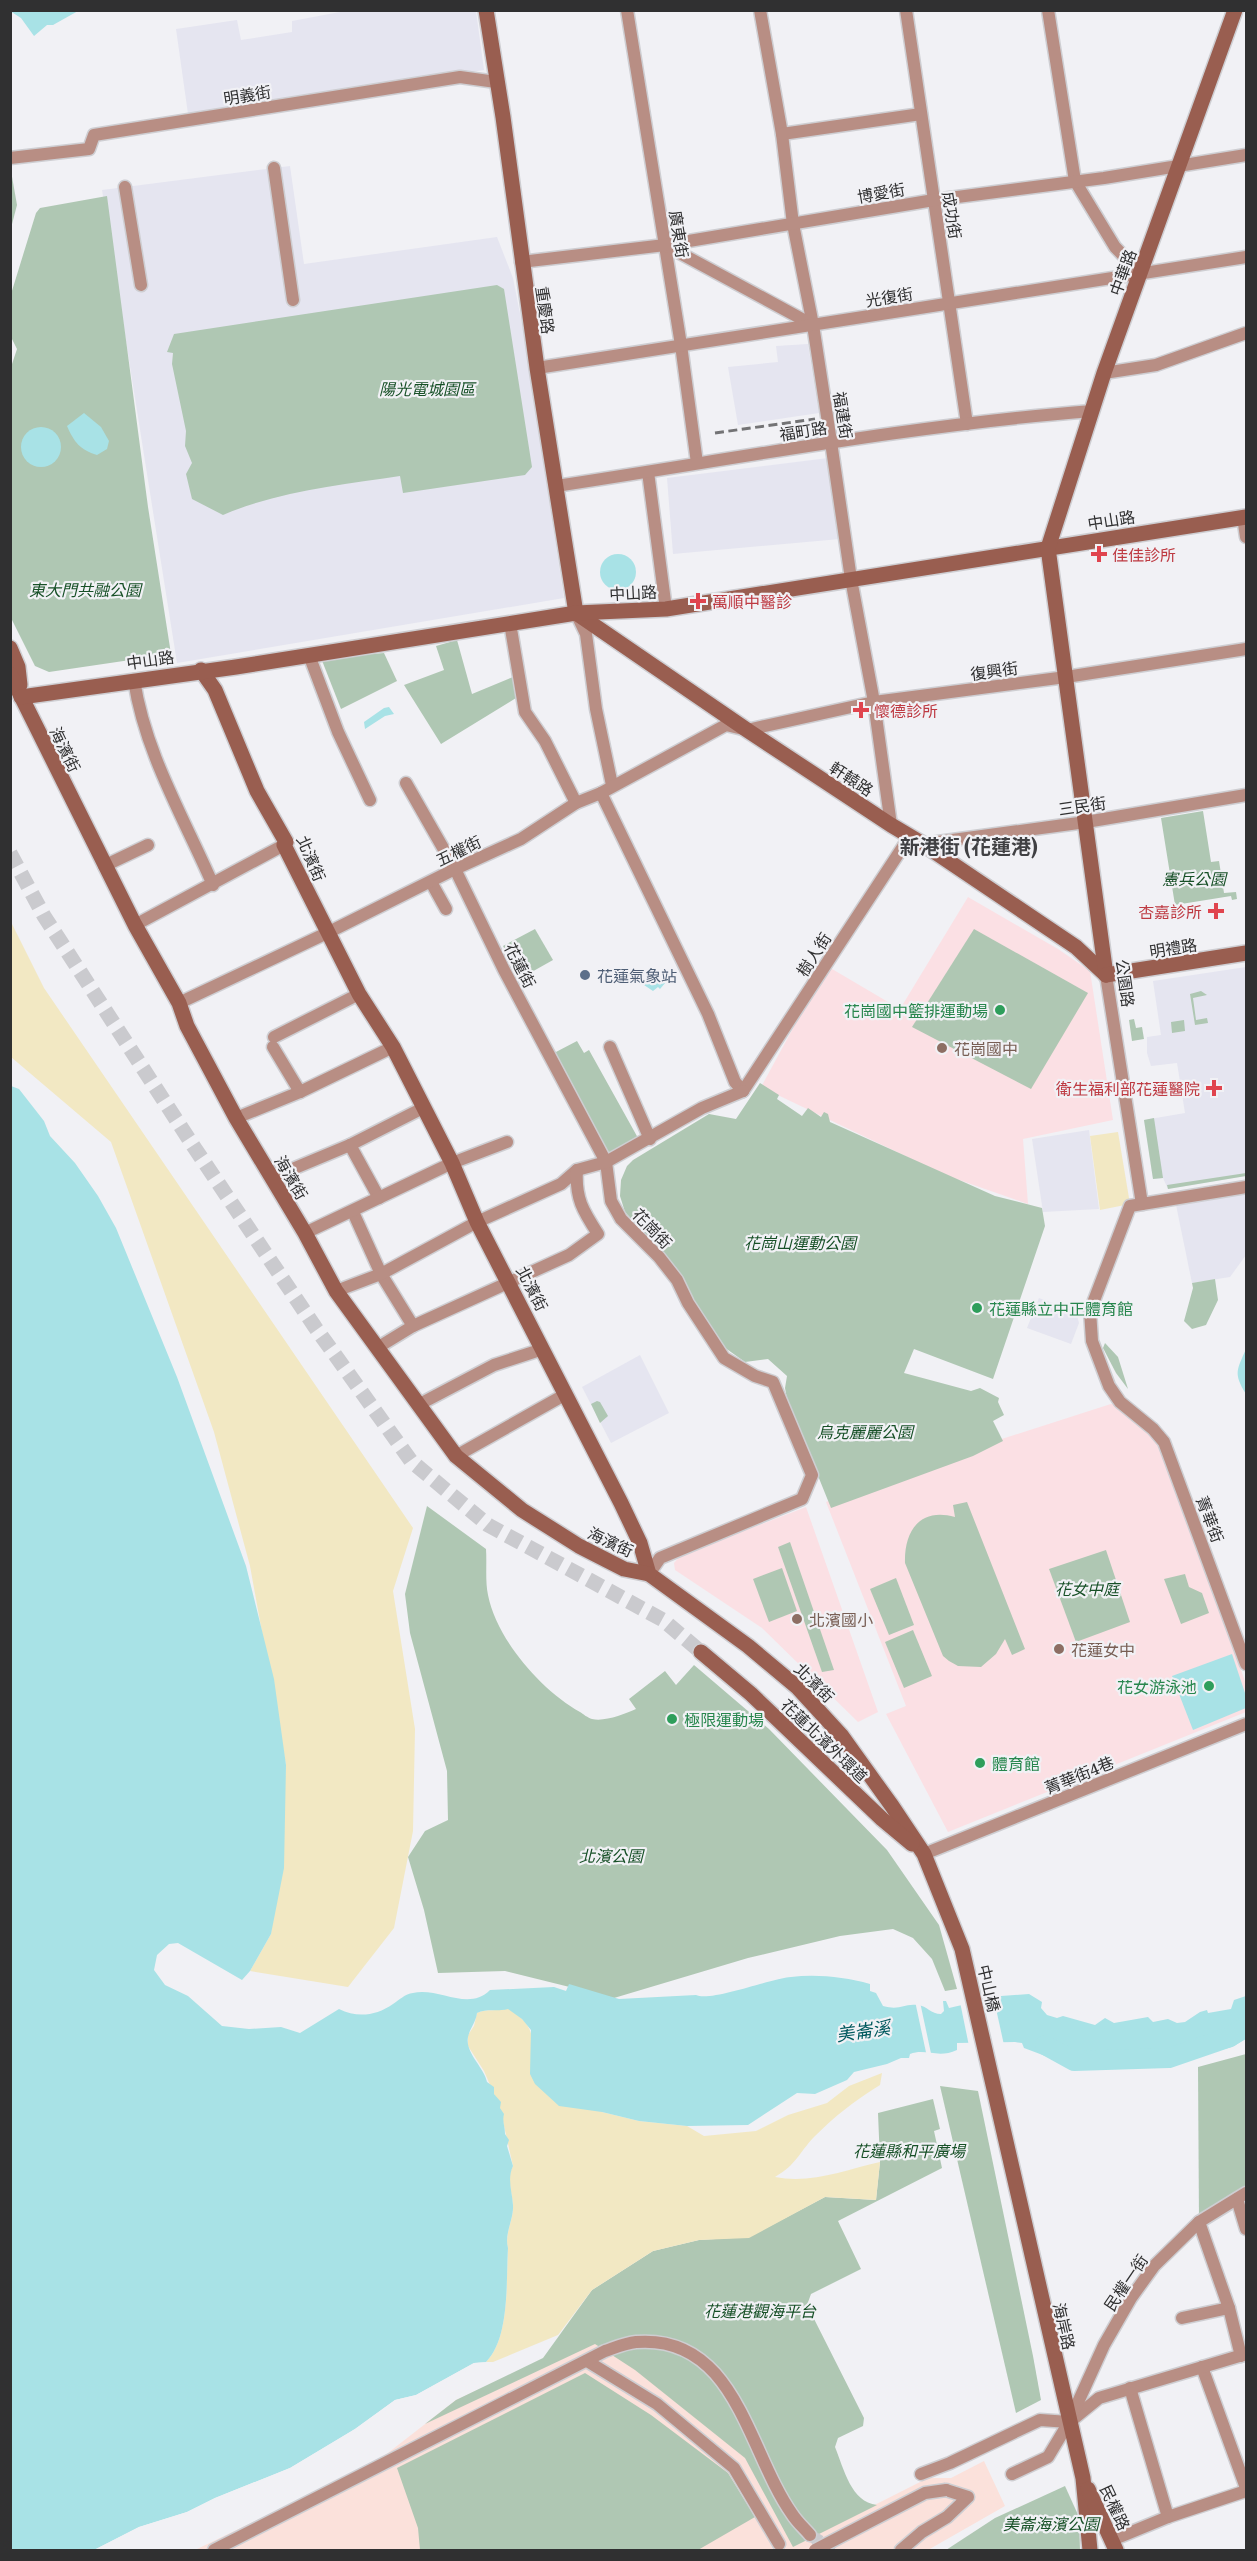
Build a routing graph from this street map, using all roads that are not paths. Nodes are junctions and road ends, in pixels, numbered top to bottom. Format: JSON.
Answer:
{"nodes":[{"id":1,"x":486,"y":10,"type":"edge"},
{"id":2,"x":627,"y":10,"type":"edge"},
{"id":3,"x":760,"y":10,"type":"edge"},
{"id":4,"x":906,"y":10,"type":"edge"},
{"id":5,"x":1048,"y":10,"type":"edge"},
{"id":6,"x":1235,"y":10,"type":"edge"},
{"id":7,"x":496,"y":82,"type":"junction"},
{"id":8,"x":921,"y":114,"type":"junction"},
{"id":9,"x":782,"y":134,"type":"junction"},
{"id":10,"x":1246,"y":155,"type":"edge"},
{"id":11,"x":10,"y":158,"type":"edge"},
{"id":12,"x":1181,"y":165,"type":"junction"},
{"id":13,"x":274,"y":168,"type":"dead end"},
{"id":14,"x":1075,"y":182,"type":"junction"},
{"id":15,"x":125,"y":187,"type":"dead end"},
{"id":16,"x":934,"y":200,"type":"junction"},
{"id":17,"x":793,"y":224,"type":"junction"},
{"id":18,"x":665,"y":246,"type":"junction"},
{"id":19,"x":1246,"y":257,"type":"edge"},
{"id":20,"x":521,"y":262,"type":"junction"},
{"id":21,"x":1140,"y":274,"type":"junction"},
{"id":22,"x":141,"y":285,"type":"dead end"},
{"id":23,"x":293,"y":300,"type":"dead end"},
{"id":24,"x":950,"y":303,"type":"junction"},
{"id":25,"x":813,"y":325,"type":"junction"},
{"id":26,"x":1246,"y":333,"type":"edge"},
{"id":27,"x":681,"y":345,"type":"junction"},
{"id":28,"x":537,"y":368,"type":"junction"},
{"id":29,"x":1104,"y":373,"type":"junction"},
{"id":30,"x":1092,"y":411,"type":"junction"},
{"id":31,"x":967,"y":424,"type":"junction"},
{"id":32,"x":831,"y":442,"type":"junction"},
{"id":33,"x":697,"y":463,"type":"junction"},
{"id":34,"x":648,"y":472,"type":"junction"},
{"id":35,"x":556,"y":486,"type":"junction"},
{"id":36,"x":1245,"y":517,"type":"edge"},
{"id":37,"x":1246,"y":537,"type":"edge"},
{"id":38,"x":1047,"y":548,"type":"junction"},
{"id":39,"x":850,"y":579,"type":"junction"},
{"id":40,"x":666,"y":609,"type":"junction"},
{"id":41,"x":576,"y":613,"type":"junction"},
{"id":42,"x":510,"y":623,"type":"junction"},
{"id":43,"x":10,"y":648,"type":"edge"},
{"id":44,"x":1246,"y":649,"type":"edge"},
{"id":45,"x":309,"y":655,"type":"junction"},
{"id":46,"x":201,"y":670,"type":"junction"},
{"id":47,"x":10,"y":674,"type":"edge"},
{"id":48,"x":1066,"y":677,"type":"junction"},
{"id":49,"x":134,"y":680,"type":"junction"},
{"id":50,"x":21,"y":697,"type":"junction"},
{"id":51,"x":874,"y":702,"type":"junction"},
{"id":52,"x":747,"y":730,"type":"junction"},
{"id":53,"x":406,"y":783,"type":"dead end"},
{"id":54,"x":612,"y":786,"type":"junction"},
{"id":55,"x":601,"y":793,"type":"junction"},
{"id":56,"x":1246,"y":795,"type":"edge"},
{"id":57,"x":370,"y":800,"type":"dead end"},
{"id":58,"x":576,"y":803,"type":"junction"},
{"id":59,"x":1086,"y":822,"type":"junction"},
{"id":60,"x":891,"y":825,"type":"junction"},
{"id":61,"x":916,"y":839,"type":"junction"},
{"id":62,"x":148,"y":845,"type":"dead end"},
{"id":63,"x":284,"y":845,"type":"junction"},
{"id":64,"x":104,"y":867,"type":"junction"},
{"id":65,"x":454,"y":869,"type":"junction"},
{"id":66,"x":431,"y":882,"type":"junction"},
{"id":67,"x":213,"y":885,"type":"junction"},
{"id":68,"x":446,"y":909,"type":"dead end"},
{"id":69,"x":135,"y":926,"type":"junction"},
{"id":70,"x":327,"y":933,"type":"junction"},
{"id":71,"x":1246,"y":953,"type":"edge"},
{"id":72,"x":1106,"y":975,"type":"junction"},
{"id":73,"x":359,"y":994,"type":"junction"},
{"id":74,"x":179,"y":1004,"type":"junction"},
{"id":75,"x":393,"y":1047,"type":"junction"},
{"id":76,"x":610,"y":1047,"type":"dead end"},
{"id":77,"x":743,"y":1091,"type":"junction"},
{"id":78,"x":300,"y":1092,"type":"junction"},
{"id":79,"x":423,"y":1108,"type":"junction"},
{"id":80,"x":236,"y":1118,"type":"junction"},
{"id":81,"x":650,"y":1139,"type":"junction"},
{"id":82,"x":507,"y":1142,"type":"dead end"},
{"id":83,"x":350,"y":1145,"type":"junction"},
{"id":84,"x":606,"y":1162,"type":"junction"},
{"id":85,"x":452,"y":1163,"type":"junction"},
{"id":86,"x":577,"y":1170,"type":"junction"},
{"id":87,"x":271,"y":1178,"type":"junction"},
{"id":88,"x":1246,"y":1187,"type":"edge"},
{"id":89,"x":379,"y":1198,"type":"junction"},
{"id":90,"x":1142,"y":1204,"type":"junction"},
{"id":91,"x":353,"y":1212,"type":"junction"},
{"id":92,"x":477,"y":1222,"type":"junction"},
{"id":93,"x":304,"y":1233,"type":"junction"},
{"id":94,"x":381,"y":1274,"type":"junction"},
{"id":95,"x":509,"y":1282,"type":"junction"},
{"id":96,"x":336,"y":1291,"type":"junction"},
{"id":97,"x":413,"y":1326,"type":"junction"},
{"id":98,"x":377,"y":1348,"type":"junction"},
{"id":99,"x":543,"y":1349,"type":"junction"},
{"id":100,"x":566,"y":1394,"type":"junction"},
{"id":101,"x":418,"y":1405,"type":"junction"},
{"id":102,"x":456,"y":1456,"type":"junction"},
{"id":103,"x":649,"y":1574,"type":"junction"},
{"id":104,"x":702,"y":1652,"type":"tunnel mouth"},
{"id":105,"x":1246,"y":1664,"type":"edge"},
{"id":106,"x":1246,"y":1724,"type":"edge"},
{"id":107,"x":924,"y":1854,"type":"junction"},
{"id":108,"x":1000,"y":2109,"type":"joint"},
{"id":109,"x":1242,"y":2196,"type":"edge"},
{"id":110,"x":1199,"y":2222,"type":"junction"},
{"id":111,"x":1246,"y":2229,"type":"edge"},
{"id":112,"x":1229,"y":2308,"type":"junction"},
{"id":113,"x":1182,"y":2318,"type":"dead end"},
{"id":114,"x":1244,"y":2355,"type":"edge"},
{"id":115,"x":587,"y":2361,"type":"junction"},
{"id":116,"x":1202,"y":2367,"type":"junction"},
{"id":117,"x":1130,"y":2388,"type":"junction"},
{"id":118,"x":1069,"y":2422,"type":"junction"},
{"id":119,"x":921,"y":2474,"type":"dead end"},
{"id":120,"x":1012,"y":2474,"type":"dead end"},
{"id":121,"x":1083,"y":2478,"type":"junction"},
{"id":122,"x":1246,"y":2489,"type":"edge"},
{"id":123,"x":1168,"y":2517,"type":"junction"},
{"id":124,"x":810,"y":2535,"type":"tunnel mouth"},
{"id":125,"x":779,"y":2544,"type":"dead end"},
{"id":126,"x":1114,"y":2545,"type":"edge"},
{"id":127,"x":214,"y":2550,"type":"edge"},
{"id":128,"x":815,"y":2550,"type":"edge"},
{"id":129,"x":901,"y":2550,"type":"edge"},
{"id":130,"x":1090,"y":2550,"type":"edge"}],
"edges":[{"from":1,"to":7,"type":"street","name":"重慶路"},
{"from":2,"to":18,"type":"street","name":"廣東街"},
{"from":3,"to":9,"type":"street","name":"福建街"},
{"from":4,"to":8,"type":"street","name":"成功街"},
{"from":5,"to":14,"type":"street"},
{"from":6,"to":12,"type":"street","name":"中華路"},
{"from":7,"to":11,"type":"street","name":"明義街"},
{"from":7,"to":20,"type":"street","name":"重慶路"},
{"from":8,"to":9,"type":"street"},
{"from":8,"to":16,"type":"street","name":"成功街"},
{"from":9,"to":17,"type":"street","name":"福建街"},
{"from":10,"to":12,"type":"street","name":"博愛街"},
{"from":12,"to":14,"type":"street","name":"博愛街"},
{"from":12,"to":21,"type":"street","name":"中華路"},
{"from":13,"to":23,"type":"street"},
{"from":14,"to":16,"type":"street","name":"博愛街"},
{"from":14,"to":21,"type":"street"},
{"from":15,"to":22,"type":"street"},
{"from":16,"to":17,"type":"street","name":"博愛街"},
{"from":16,"to":24,"type":"street","name":"成功街"},
{"from":17,"to":18,"type":"street","name":"博愛街"},
{"from":17,"to":25,"type":"street","name":"福建街"},
{"from":18,"to":20,"type":"street","name":"博愛街"},
{"from":18,"to":25,"type":"street"},
{"from":18,"to":27,"type":"street","name":"廣東街"},
{"from":19,"to":21,"type":"street","name":"光復街"},
{"from":20,"to":28,"type":"street","name":"重慶路"},
{"from":21,"to":24,"type":"street","name":"光復街"},
{"from":21,"to":29,"type":"street","name":"中華路"},
{"from":24,"to":25,"type":"street","name":"光復街"},
{"from":24,"to":31,"type":"street","name":"成功街"},
{"from":25,"to":27,"type":"street","name":"光復街"},
{"from":25,"to":32,"type":"street","name":"福建街"},
{"from":26,"to":29,"type":"street"},
{"from":27,"to":28,"type":"street","name":"光復街"},
{"from":27,"to":33,"type":"street","name":"廣東街"},
{"from":28,"to":35,"type":"street","name":"重慶路"},
{"from":29,"to":30,"type":"street","name":"中華路"},
{"from":30,"to":31,"type":"street","name":"福町路"},
{"from":30,"to":38,"type":"street","name":"中華路"},
{"from":31,"to":32,"type":"street","name":"福町路"},
{"from":32,"to":33,"type":"street","name":"福町路"},
{"from":32,"to":39,"type":"street","name":"福建街"},
{"from":33,"to":34,"type":"street","name":"福町路"},
{"from":34,"to":35,"type":"street","name":"福町路"},
{"from":34,"to":40,"type":"street"},
{"from":35,"to":41,"type":"street","name":"重慶路"},
{"from":36,"to":37,"type":"street"},
{"from":36,"to":38,"type":"street","name":"中山路"},
{"from":38,"to":39,"type":"street","name":"中山路"},
{"from":38,"to":48,"type":"street","name":"公園路"},
{"from":39,"to":40,"type":"street","name":"中山路"},
{"from":39,"to":51,"type":"street","name":"福建街"},
{"from":40,"to":41,"type":"street","name":"中山路"},
{"from":41,"to":42,"type":"street","name":"中山路"},
{"from":41,"to":52,"type":"street","name":"軒轅路"},
{"from":41,"to":54,"type":"street"},
{"from":42,"to":45,"type":"street","name":"中山路"},
{"from":42,"to":58,"type":"street"},
{"from":43,"to":50,"type":"street","name":"海濱街"},
{"from":44,"to":48,"type":"street","name":"復興街"},
{"from":45,"to":46,"type":"street","name":"中山路"},
{"from":45,"to":57,"type":"street"},
{"from":46,"to":49,"type":"street","name":"中山路"},
{"from":46,"to":63,"type":"street","name":"北濱街"},
{"from":47,"to":50,"type":"street","name":"海濱街"},
{"from":48,"to":51,"type":"street","name":"復興街"},
{"from":48,"to":59,"type":"street","name":"公園路"},
{"from":49,"to":50,"type":"street","name":"中山路"},
{"from":49,"to":67,"type":"street"},
{"from":50,"to":64,"type":"street","name":"海濱街"},
{"from":51,"to":52,"type":"street","name":"復興街"},
{"from":51,"to":60,"type":"street","name":"福建街"},
{"from":52,"to":54,"type":"street","name":"五權街"},
{"from":52,"to":60,"type":"street","name":"軒轅路"},
{"from":53,"to":65,"type":"street","name":"花蓮街"},
{"from":54,"to":55,"type":"street","name":"五權街"},
{"from":55,"to":58,"type":"street","name":"五權街"},
{"from":55,"to":77,"type":"street"},
{"from":56,"to":59,"type":"street","name":"三民街"},
{"from":58,"to":65,"type":"street","name":"五權街"},
{"from":59,"to":61,"type":"street","name":"三民街"},
{"from":59,"to":72,"type":"street","name":"公園路"},
{"from":60,"to":61,"type":"street","name":"軒轅路"},
{"from":61,"to":72,"type":"street","name":"軒轅路"},
{"from":61,"to":77,"type":"street","name":"樹人街"},
{"from":62,"to":64,"type":"street"},
{"from":63,"to":67,"type":"street"},
{"from":63,"to":70,"type":"street","name":"北濱街"},
{"from":64,"to":69,"type":"street","name":"海濱街"},
{"from":65,"to":66,"type":"street","name":"五權街"},
{"from":65,"to":84,"type":"street","name":"花蓮街"},
{"from":66,"to":68,"type":"street"},
{"from":66,"to":70,"type":"street","name":"五權街"},
{"from":67,"to":69,"type":"street"},
{"from":69,"to":74,"type":"street","name":"海濱街"},
{"from":70,"to":73,"type":"street","name":"北濱街"},
{"from":70,"to":74,"type":"street","name":"五權街"},
{"from":71,"to":72,"type":"street","name":"明禮路"},
{"from":72,"to":90,"type":"street","name":"公園路"},
{"from":73,"to":75,"type":"street","name":"北濱街"},
{"from":73,"to":78,"type":"street"},
{"from":74,"to":80,"type":"street","name":"海濱街"},
{"from":75,"to":78,"type":"street"},
{"from":75,"to":79,"type":"street","name":"北濱街"},
{"from":76,"to":81,"type":"street"},
{"from":77,"to":81,"type":"street"},
{"from":78,"to":80,"type":"street"},
{"from":79,"to":83,"type":"street"},
{"from":79,"to":85,"type":"street","name":"北濱街"},
{"from":80,"to":87,"type":"street","name":"海濱街"},
{"from":81,"to":84,"type":"street"},
{"from":82,"to":85,"type":"street"},
{"from":83,"to":87,"type":"street"},
{"from":83,"to":89,"type":"street"},
{"from":84,"to":86,"type":"street"},
{"from":84,"to":103,"type":"street","name":"花崗街"},
{"from":85,"to":89,"type":"street"},
{"from":85,"to":92,"type":"street","name":"北濱街"},
{"from":86,"to":92,"type":"street"},
{"from":86,"to":95,"type":"street"},
{"from":87,"to":93,"type":"street","name":"海濱街"},
{"from":88,"to":90,"type":"street"},
{"from":89,"to":91,"type":"street"},
{"from":90,"to":105,"type":"street","name":"菁華街"},
{"from":91,"to":93,"type":"street"},
{"from":91,"to":94,"type":"street"},
{"from":92,"to":94,"type":"street"},
{"from":92,"to":95,"type":"street","name":"北濱街"},
{"from":93,"to":96,"type":"street","name":"海濱街"},
{"from":94,"to":96,"type":"street"},
{"from":94,"to":97,"type":"street"},
{"from":95,"to":97,"type":"street"},
{"from":95,"to":99,"type":"street","name":"北濱街"},
{"from":96,"to":98,"type":"street","name":"海濱街"},
{"from":97,"to":98,"type":"street"},
{"from":98,"to":101,"type":"street","name":"海濱街"},
{"from":99,"to":100,"type":"street","name":"北濱街"},
{"from":99,"to":101,"type":"street"},
{"from":100,"to":102,"type":"street"},
{"from":100,"to":103,"type":"street","name":"北濱街"},
{"from":101,"to":102,"type":"street","name":"海濱街"},
{"from":102,"to":103,"type":"street","name":"海濱街"},
{"from":103,"to":107,"type":"street","name":"北濱街"},
{"from":104,"to":107,"type":"street","name":"花蓮北濱外環道"},
{"from":106,"to":107,"type":"street","name":"菁華街4巷"},
{"from":107,"to":108,"type":"street","name":"中山橋"},
{"from":108,"to":118,"type":"street","name":"海岸路"},
{"from":109,"to":110,"type":"street","name":"民權一街"},
{"from":109,"to":111,"type":"street"},
{"from":110,"to":112,"type":"street"},
{"from":110,"to":118,"type":"street","name":"民權一街"},
{"from":112,"to":113,"type":"street"},
{"from":112,"to":114,"type":"street"},
{"from":114,"to":116,"type":"street"},
{"from":115,"to":124,"type":"street"},
{"from":115,"to":125,"type":"street"},
{"from":115,"to":127,"type":"street"},
{"from":116,"to":117,"type":"street"},
{"from":116,"to":122,"type":"street"},
{"from":117,"to":118,"type":"street"},
{"from":117,"to":123,"type":"street"},
{"from":118,"to":119,"type":"street"},
{"from":118,"to":120,"type":"street"},
{"from":118,"to":121,"type":"street","name":"海岸路"},
{"from":121,"to":126,"type":"street","name":"民權路"},
{"from":121,"to":130,"type":"street","name":"海岸路"},
{"from":122,"to":123,"type":"street"},
{"from":123,"to":126,"type":"street"},
{"from":128,"to":129,"type":"street","bridge":true}]}
